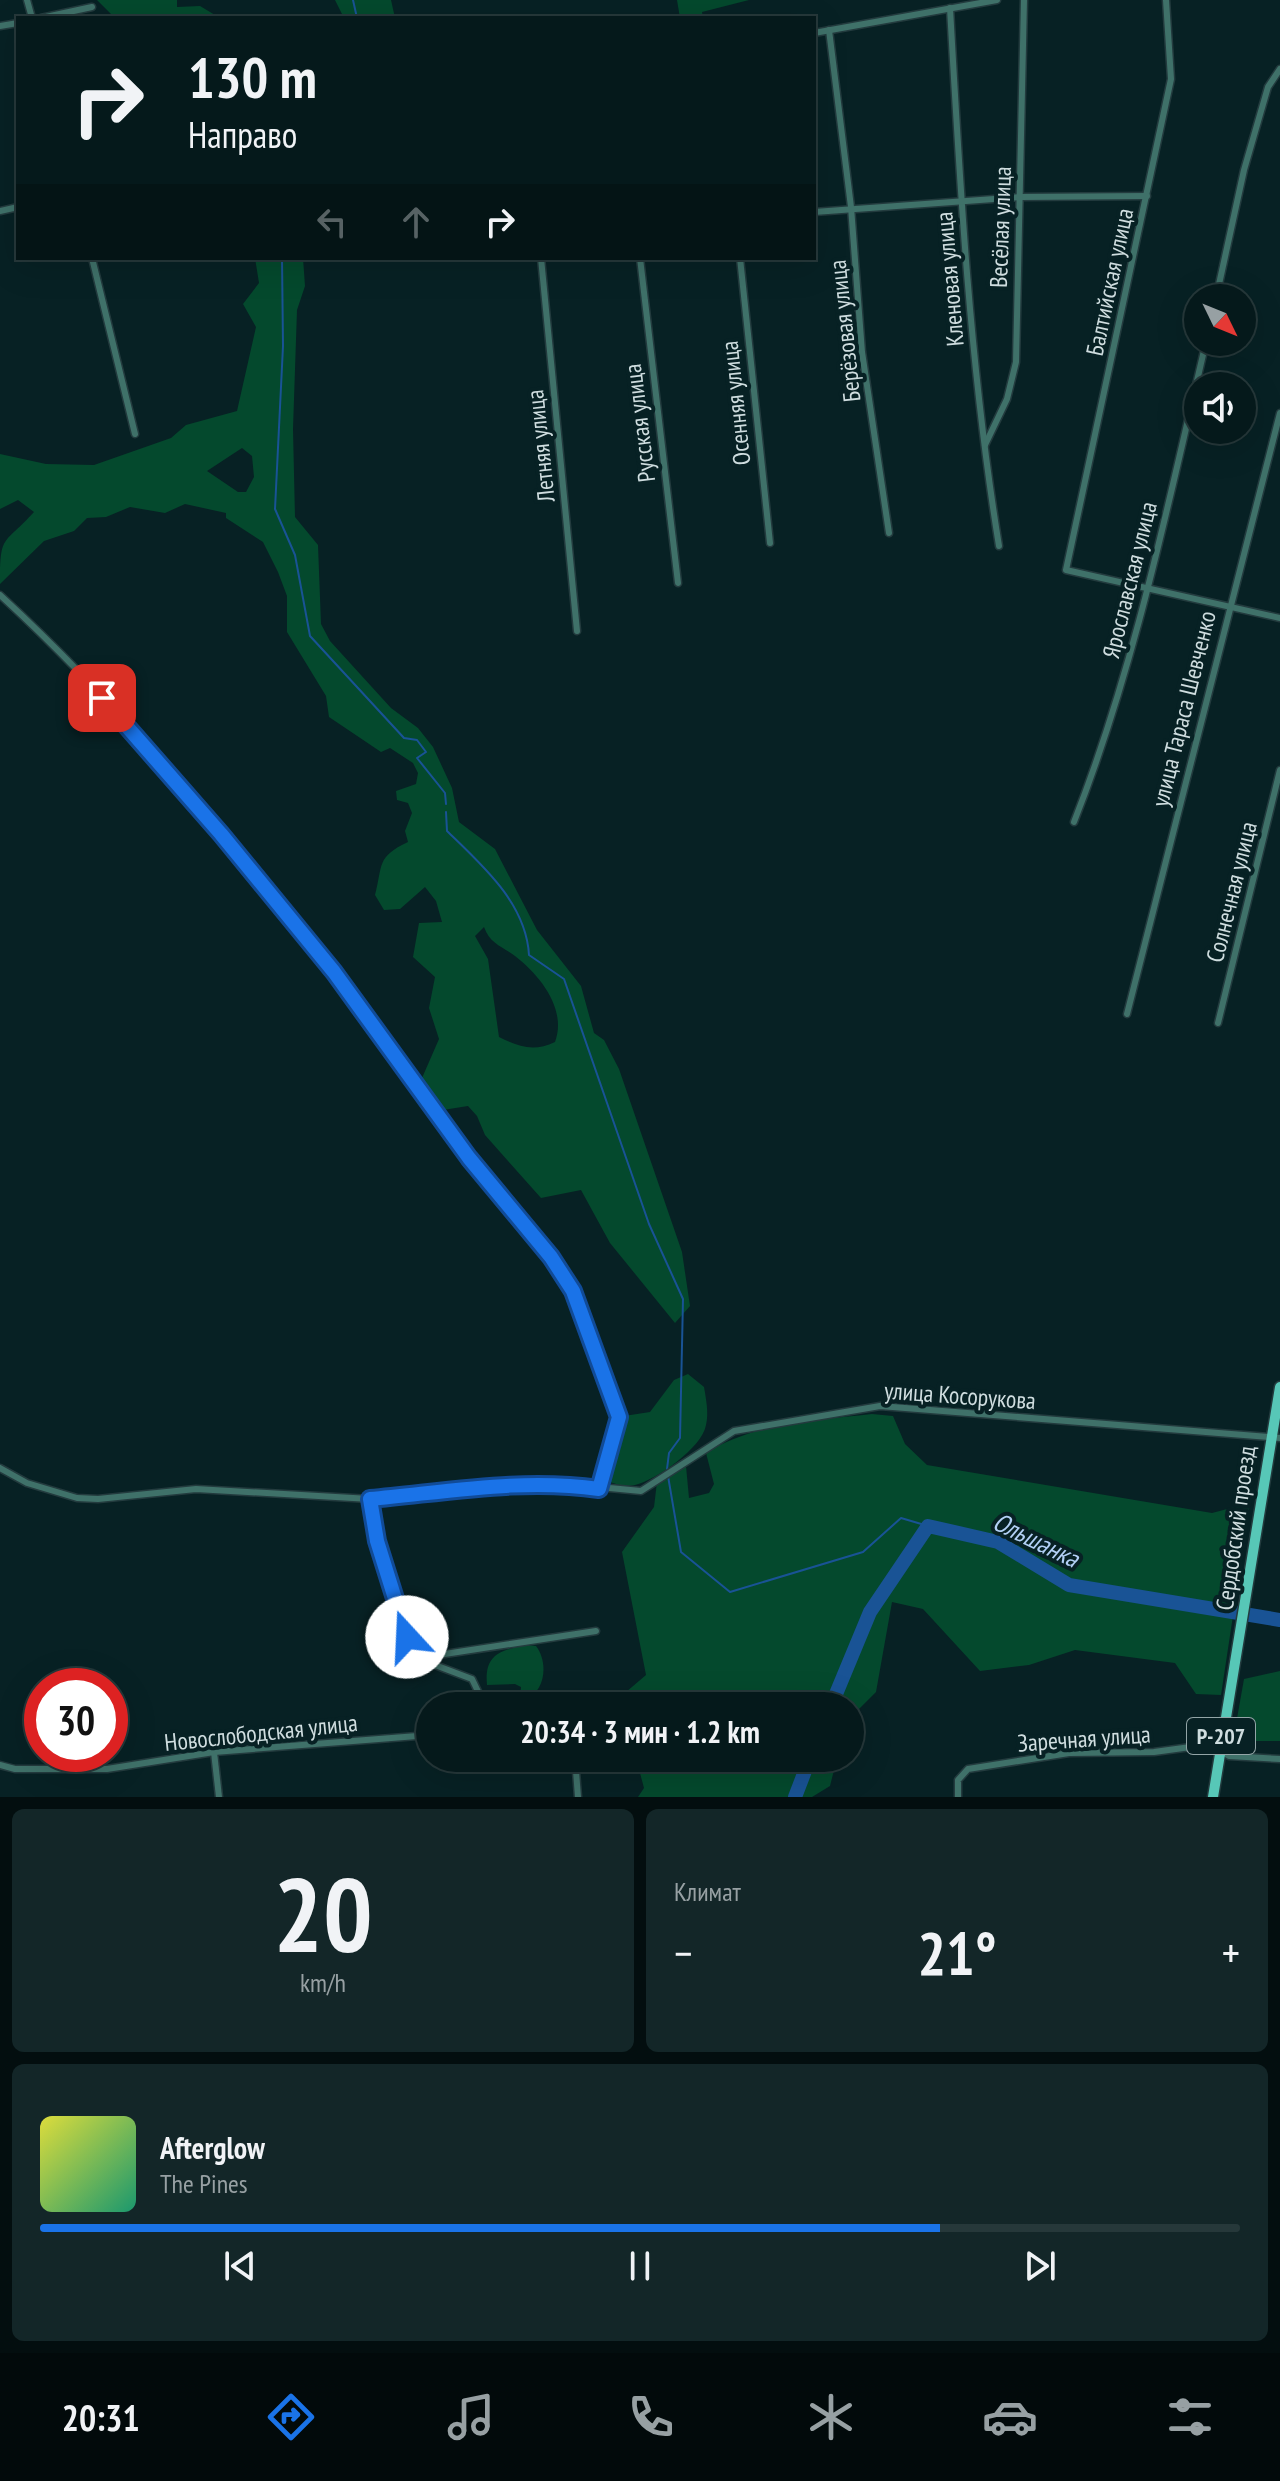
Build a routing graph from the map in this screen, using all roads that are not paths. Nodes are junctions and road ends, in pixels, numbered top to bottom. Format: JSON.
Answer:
{"nodes":[{"id":1,"x":997,"y":0,"type":"edge"},
{"id":2,"x":1024,"y":0,"type":"edge"},
{"id":3,"x":1166,"y":0,"type":"edge"},
{"id":4,"x":92,"y":7,"type":"dead end"},
{"id":5,"x":950,"y":8,"type":"junction"},
{"id":6,"x":50,"y":16,"type":"edge"},
{"id":7,"x":829,"y":30,"type":"junction"},
{"id":8,"x":816,"y":33,"type":"edge"},
{"id":9,"x":1280,"y":69,"type":"edge"},
{"id":10,"x":1147,"y":196,"type":"junction"},
{"id":11,"x":1021,"y":197,"type":"junction"},
{"id":12,"x":961,"y":201,"type":"junction"},
{"id":13,"x":851,"y":207,"type":"junction"},
{"id":14,"x":816,"y":212,"type":"edge"},
{"id":15,"x":92,"y":260,"type":"edge"},
{"id":16,"x":541,"y":260,"type":"edge"},
{"id":17,"x":640,"y":260,"type":"edge"},
{"id":18,"x":740,"y":260,"type":"edge"},
{"id":19,"x":1219,"y":284,"type":"edge"},
{"id":20,"x":1203,"y":356,"type":"edge"},
{"id":21,"x":1280,"y":413,"type":"edge"},
{"id":22,"x":135,"y":434,"type":"dead end"},
{"id":23,"x":983,"y":449,"type":"junction"},
{"id":24,"x":889,"y":533,"type":"dead end"},
{"id":25,"x":770,"y":543,"type":"dead end"},
{"id":26,"x":999,"y":546,"type":"dead end"},
{"id":27,"x":678,"y":583,"type":"dead end"},
{"id":28,"x":1148,"y":590,"type":"junction"},
{"id":29,"x":0,"y":595,"type":"edge"},
{"id":30,"x":1229,"y":607,"type":"junction"},
{"id":31,"x":1280,"y":618,"type":"edge"},
{"id":32,"x":577,"y":631,"type":"dead end"},
{"id":33,"x":1280,"y":770,"type":"edge"},
{"id":34,"x":1074,"y":822,"type":"dead end"},
{"id":35,"x":1127,"y":1014,"type":"dead end"},
{"id":36,"x":1218,"y":1023,"type":"dead end"},
{"id":37,"x":1280,"y":1387,"type":"edge"},
{"id":38,"x":1275,"y":1437,"type":"edge"},
{"id":39,"x":0,"y":1468,"type":"edge"},
{"id":40,"x":599,"y":1489,"type":"junction"},
{"id":41,"x":370,"y":1499,"type":"junction"},
{"id":42,"x":596,"y":1631,"type":"dead end"},
{"id":43,"x":425,"y":1657,"type":"junction"},
{"id":44,"x":478,"y":1692,"type":"edge"},
{"id":45,"x":416,"y":1736,"type":"edge"},
{"id":46,"x":1218,"y":1749,"type":"junction"},
{"id":47,"x":214,"y":1752,"type":"junction"},
{"id":48,"x":1280,"y":1759,"type":"edge"},
{"id":49,"x":0,"y":1765,"type":"edge"},
{"id":50,"x":576,"y":1772,"type":"edge"},
{"id":51,"x":219,"y":1797,"type":"edge"},
{"id":52,"x":578,"y":1797,"type":"edge"},
{"id":53,"x":958,"y":1797,"type":"edge"},
{"id":54,"x":1213,"y":1797,"type":"edge"}],
"edges":[{"from":1,"to":5,"type":"street"},
{"from":2,"to":11,"type":"street","name":"Весёлая улица"},
{"from":3,"to":10,"type":"street","name":"Балтийская улица"},
{"from":4,"to":6,"type":"street"},
{"from":5,"to":7,"type":"street"},
{"from":5,"to":12,"type":"street","name":"Кленовая улица"},
{"from":7,"to":8,"type":"street"},
{"from":7,"to":13,"type":"street","name":"Берёзовая улица"},
{"from":9,"to":19,"type":"street"},
{"from":10,"to":11,"type":"street"},
{"from":10,"to":28,"type":"street","name":"Балтийская улица"},
{"from":11,"to":12,"type":"street"},
{"from":11,"to":23,"type":"street","name":"Весёлая улица"},
{"from":12,"to":13,"type":"street"},
{"from":12,"to":23,"type":"street","name":"Кленовая улица"},
{"from":13,"to":14,"type":"street"},
{"from":13,"to":24,"type":"street","name":"Берёзовая улица"},
{"from":15,"to":22,"type":"street"},
{"from":16,"to":32,"type":"street","name":"Летняя улица"},
{"from":17,"to":27,"type":"street","name":"Русская улица"},
{"from":18,"to":25,"type":"street","name":"Осенняя улица"},
{"from":20,"to":28,"type":"street","name":"Ярославская улица"},
{"from":21,"to":30,"type":"street","name":"улица Тараса Шевченко"},
{"from":23,"to":26,"type":"street","name":"Кленовая улица"},
{"from":28,"to":30,"type":"street"},
{"from":28,"to":34,"type":"street","name":"Ярославская улица"},
{"from":29,"to":40,"type":"street"},
{"from":30,"to":31,"type":"street"},
{"from":30,"to":35,"type":"street","name":"улица Тараса Шевченко"},
{"from":33,"to":36,"type":"street","name":"Солнечная улица"},
{"from":37,"to":38,"type":"main road","name":"Сердобский проезд","number":"Р-207"},
{"from":38,"to":40,"type":"street","name":"улица Косорукова"},
{"from":38,"to":46,"type":"main road","name":"Сердобский проезд","number":"Р-207"},
{"from":39,"to":41,"type":"street"},
{"from":40,"to":41,"type":"street"},
{"from":41,"to":43,"type":"street"},
{"from":42,"to":43,"type":"street"},
{"from":43,"to":44,"type":"street"},
{"from":45,"to":47,"type":"street","name":"Новослободская улица"},
{"from":46,"to":48,"type":"street","name":"Заречная улица"},
{"from":46,"to":53,"type":"street","name":"Заречная улица"},
{"from":46,"to":54,"type":"main road","number":"Р-207"},
{"from":47,"to":49,"type":"street","name":"Новослободская улица"},
{"from":47,"to":51,"type":"street"},
{"from":50,"to":52,"type":"street"}]}
